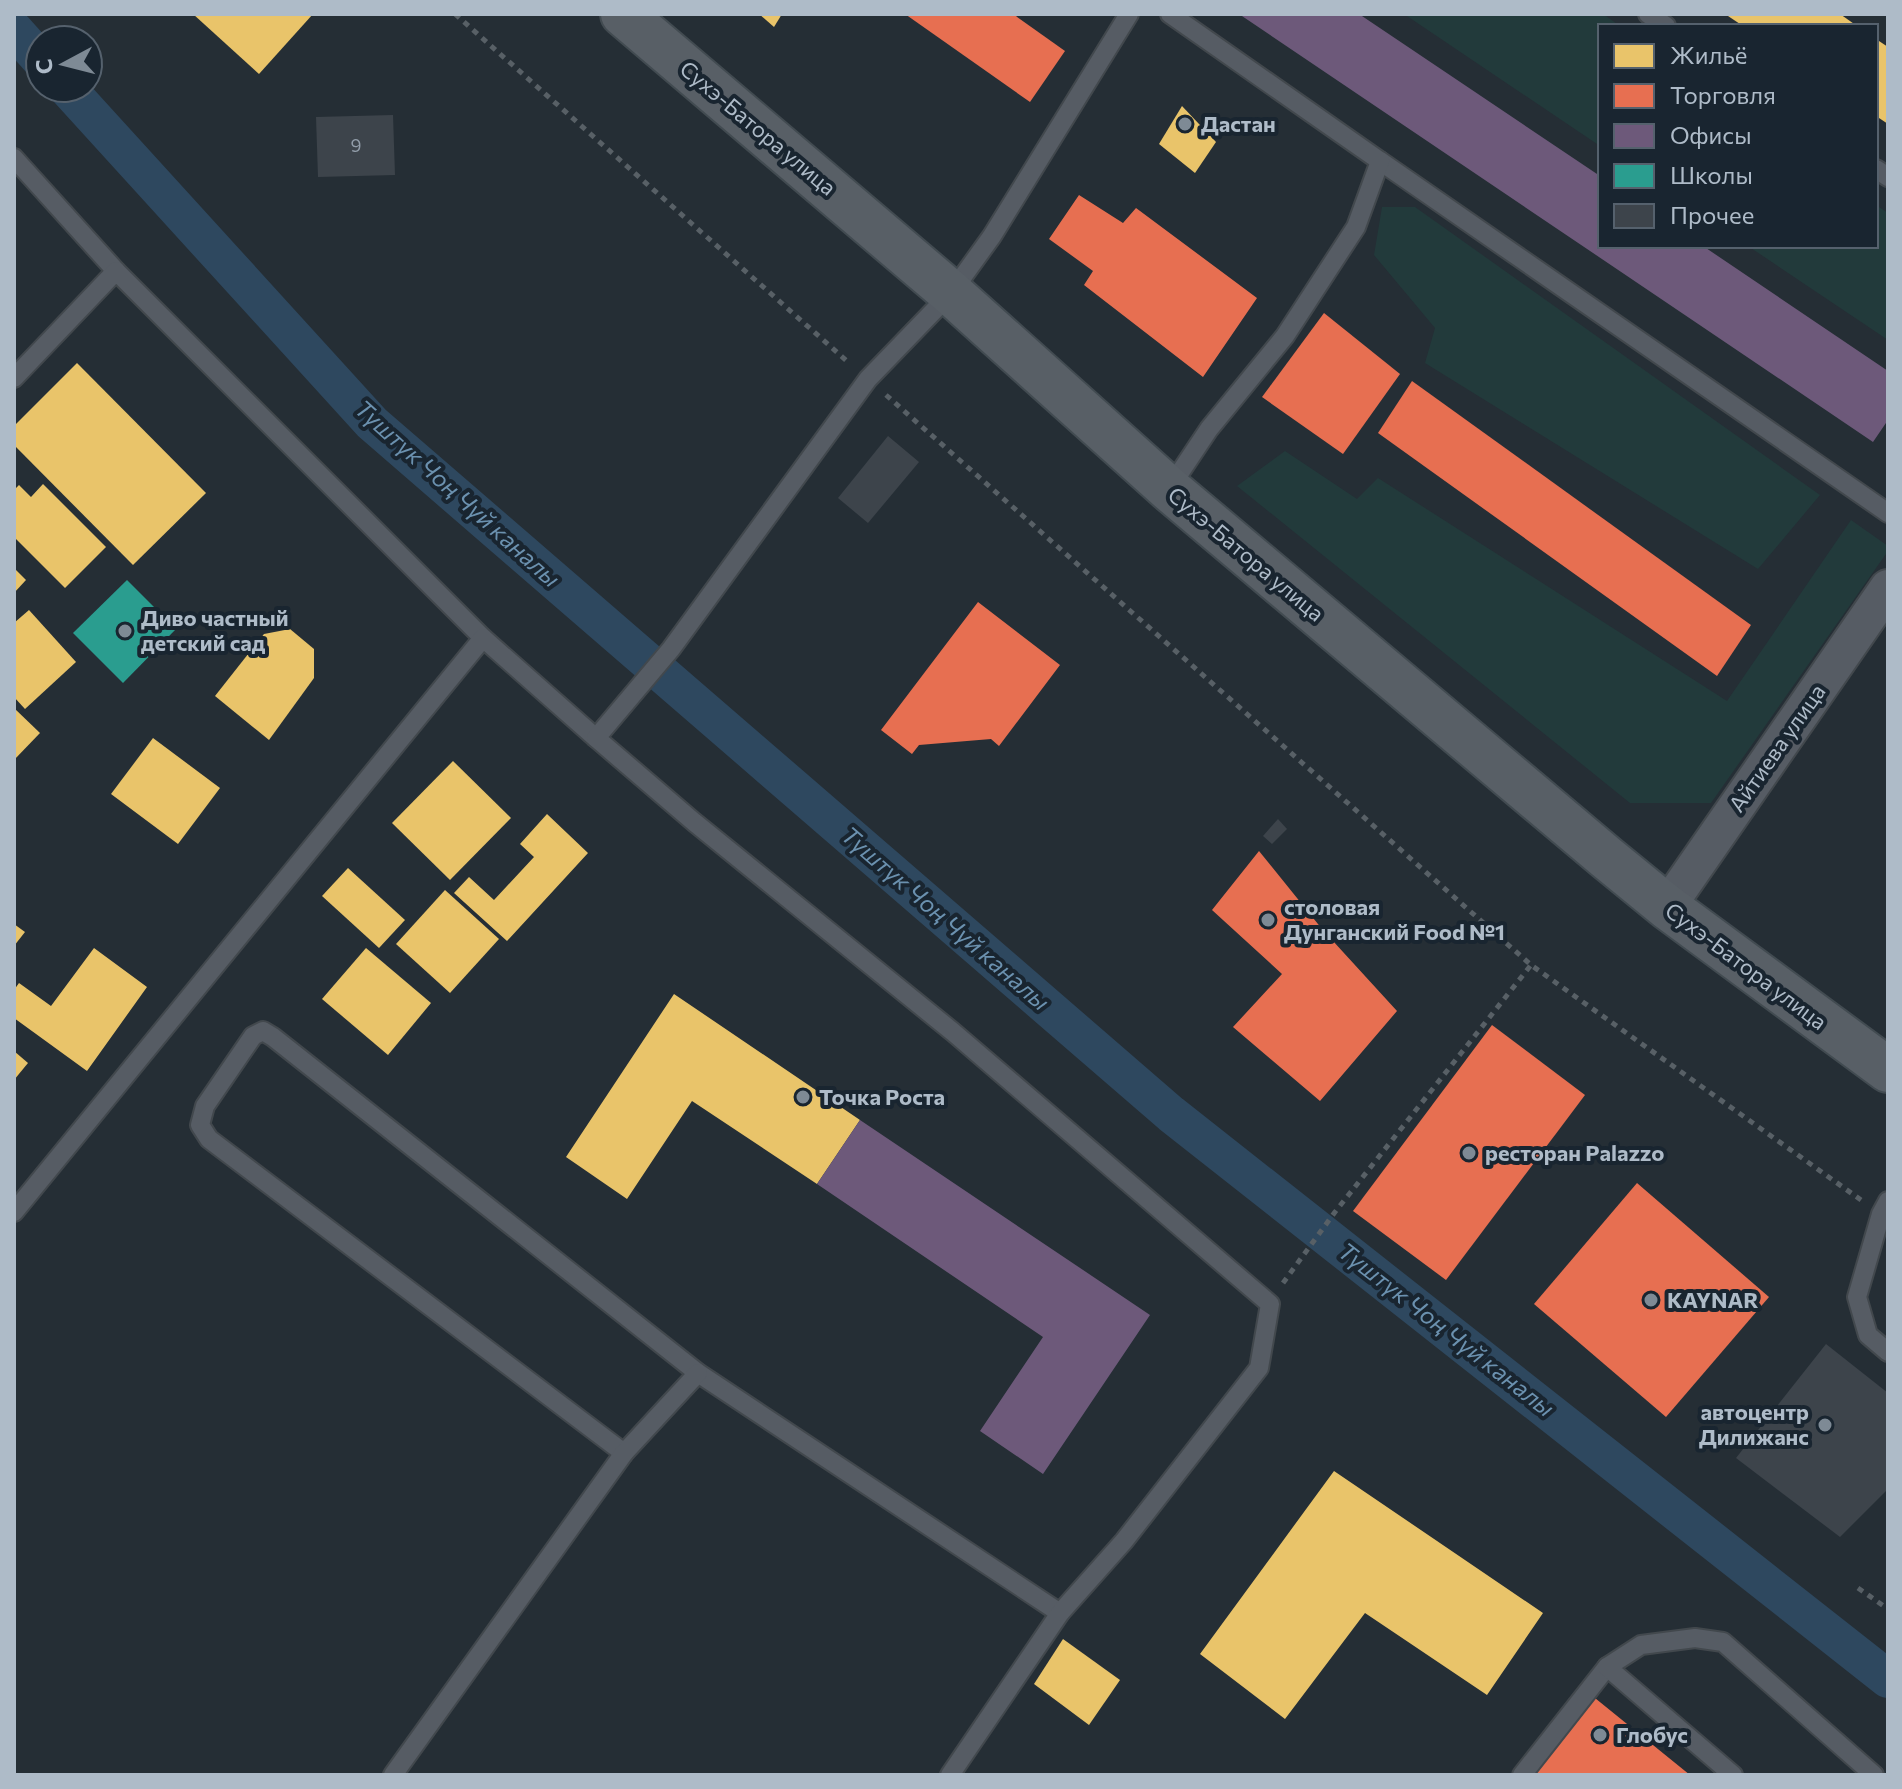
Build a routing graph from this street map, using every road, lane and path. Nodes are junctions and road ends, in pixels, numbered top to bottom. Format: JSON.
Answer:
{"nodes":[{"id":1,"x":455,"y":14,"type":"edge"},
{"id":2,"x":623,"y":14,"type":"edge"},
{"id":3,"x":1129,"y":14,"type":"edge"},
{"id":4,"x":1170,"y":14,"type":"edge"},
{"id":5,"x":14,"y":158,"type":"edge"},
{"id":6,"x":1380,"y":161,"type":"junction"},
{"id":7,"x":116,"y":271,"type":"junction"},
{"id":8,"x":951,"y":293,"type":"junction"},
{"id":9,"x":14,"y":378,"type":"edge"},
{"id":10,"x":868,"y":379,"type":"junction"},
{"id":11,"x":1169,"y":489,"type":"junction"},
{"id":12,"x":1888,"y":513,"type":"edge"},
{"id":13,"x":1888,"y":588,"type":"edge"},
{"id":14,"x":483,"y":638,"type":"junction"},
{"id":15,"x":596,"y":738,"type":"junction"},
{"id":16,"x":1667,"y":907,"type":"junction"},
{"id":17,"x":1531,"y":965,"type":"junction"},
{"id":18,"x":1888,"y":1070,"type":"edge"},
{"id":19,"x":1884,"y":1207,"type":"edge"},
{"id":20,"x":14,"y":1212,"type":"edge"},
{"id":21,"x":1300,"y":1256,"type":"dead end"},
{"id":22,"x":1888,"y":1352,"type":"edge"},
{"id":23,"x":698,"y":1373,"type":"junction"},
{"id":24,"x":624,"y":1453,"type":"junction"},
{"id":25,"x":1858,"y":1588,"type":"dead end"},
{"id":26,"x":1888,"y":1609,"type":"edge"},
{"id":27,"x":1060,"y":1613,"type":"junction"},
{"id":28,"x":1607,"y":1667,"type":"junction"},
{"id":29,"x":393,"y":1775,"type":"edge"},
{"id":30,"x":950,"y":1775,"type":"edge"},
{"id":31,"x":1522,"y":1775,"type":"edge"},
{"id":32,"x":1733,"y":1775,"type":"edge"},
{"id":33,"x":1874,"y":1775,"type":"edge"}],
"edges":[{"from":1,"to":10,"type":"path"},
{"from":2,"to":8,"type":"main road","name":"Сухэ-Батора улица"},
{"from":3,"to":8,"type":"lane"},
{"from":4,"to":6,"type":"lane"},
{"from":5,"to":7,"type":"lane"},
{"from":6,"to":11,"type":"lane"},
{"from":6,"to":12,"type":"lane"},
{"from":7,"to":9,"type":"lane"},
{"from":7,"to":14,"type":"lane"},
{"from":8,"to":10,"type":"lane"},
{"from":8,"to":11,"type":"main road","name":"Сухэ-Батора улица"},
{"from":10,"to":15,"type":"lane"},
{"from":10,"to":17,"type":"path"},
{"from":11,"to":16,"type":"main road","name":"Сухэ-Батора улица"},
{"from":13,"to":16,"type":"street","name":"Айтиева улица"},
{"from":14,"to":15,"type":"lane"},
{"from":14,"to":20,"type":"lane"},
{"from":15,"to":27,"type":"lane"},
{"from":16,"to":18,"type":"main road","name":"Сухэ-Батора улица"},
{"from":17,"to":19,"type":"path"},
{"from":17,"to":21,"type":"path"},
{"from":19,"to":22,"type":"lane"},
{"from":23,"to":24,"type":"lane"},
{"from":23,"to":24,"type":"lane"},
{"from":23,"to":27,"type":"lane"},
{"from":24,"to":29,"type":"lane"},
{"from":25,"to":26,"type":"path"},
{"from":27,"to":30,"type":"lane"},
{"from":28,"to":31,"type":"lane"},
{"from":28,"to":32,"type":"lane"},
{"from":28,"to":33,"type":"lane"}]}
